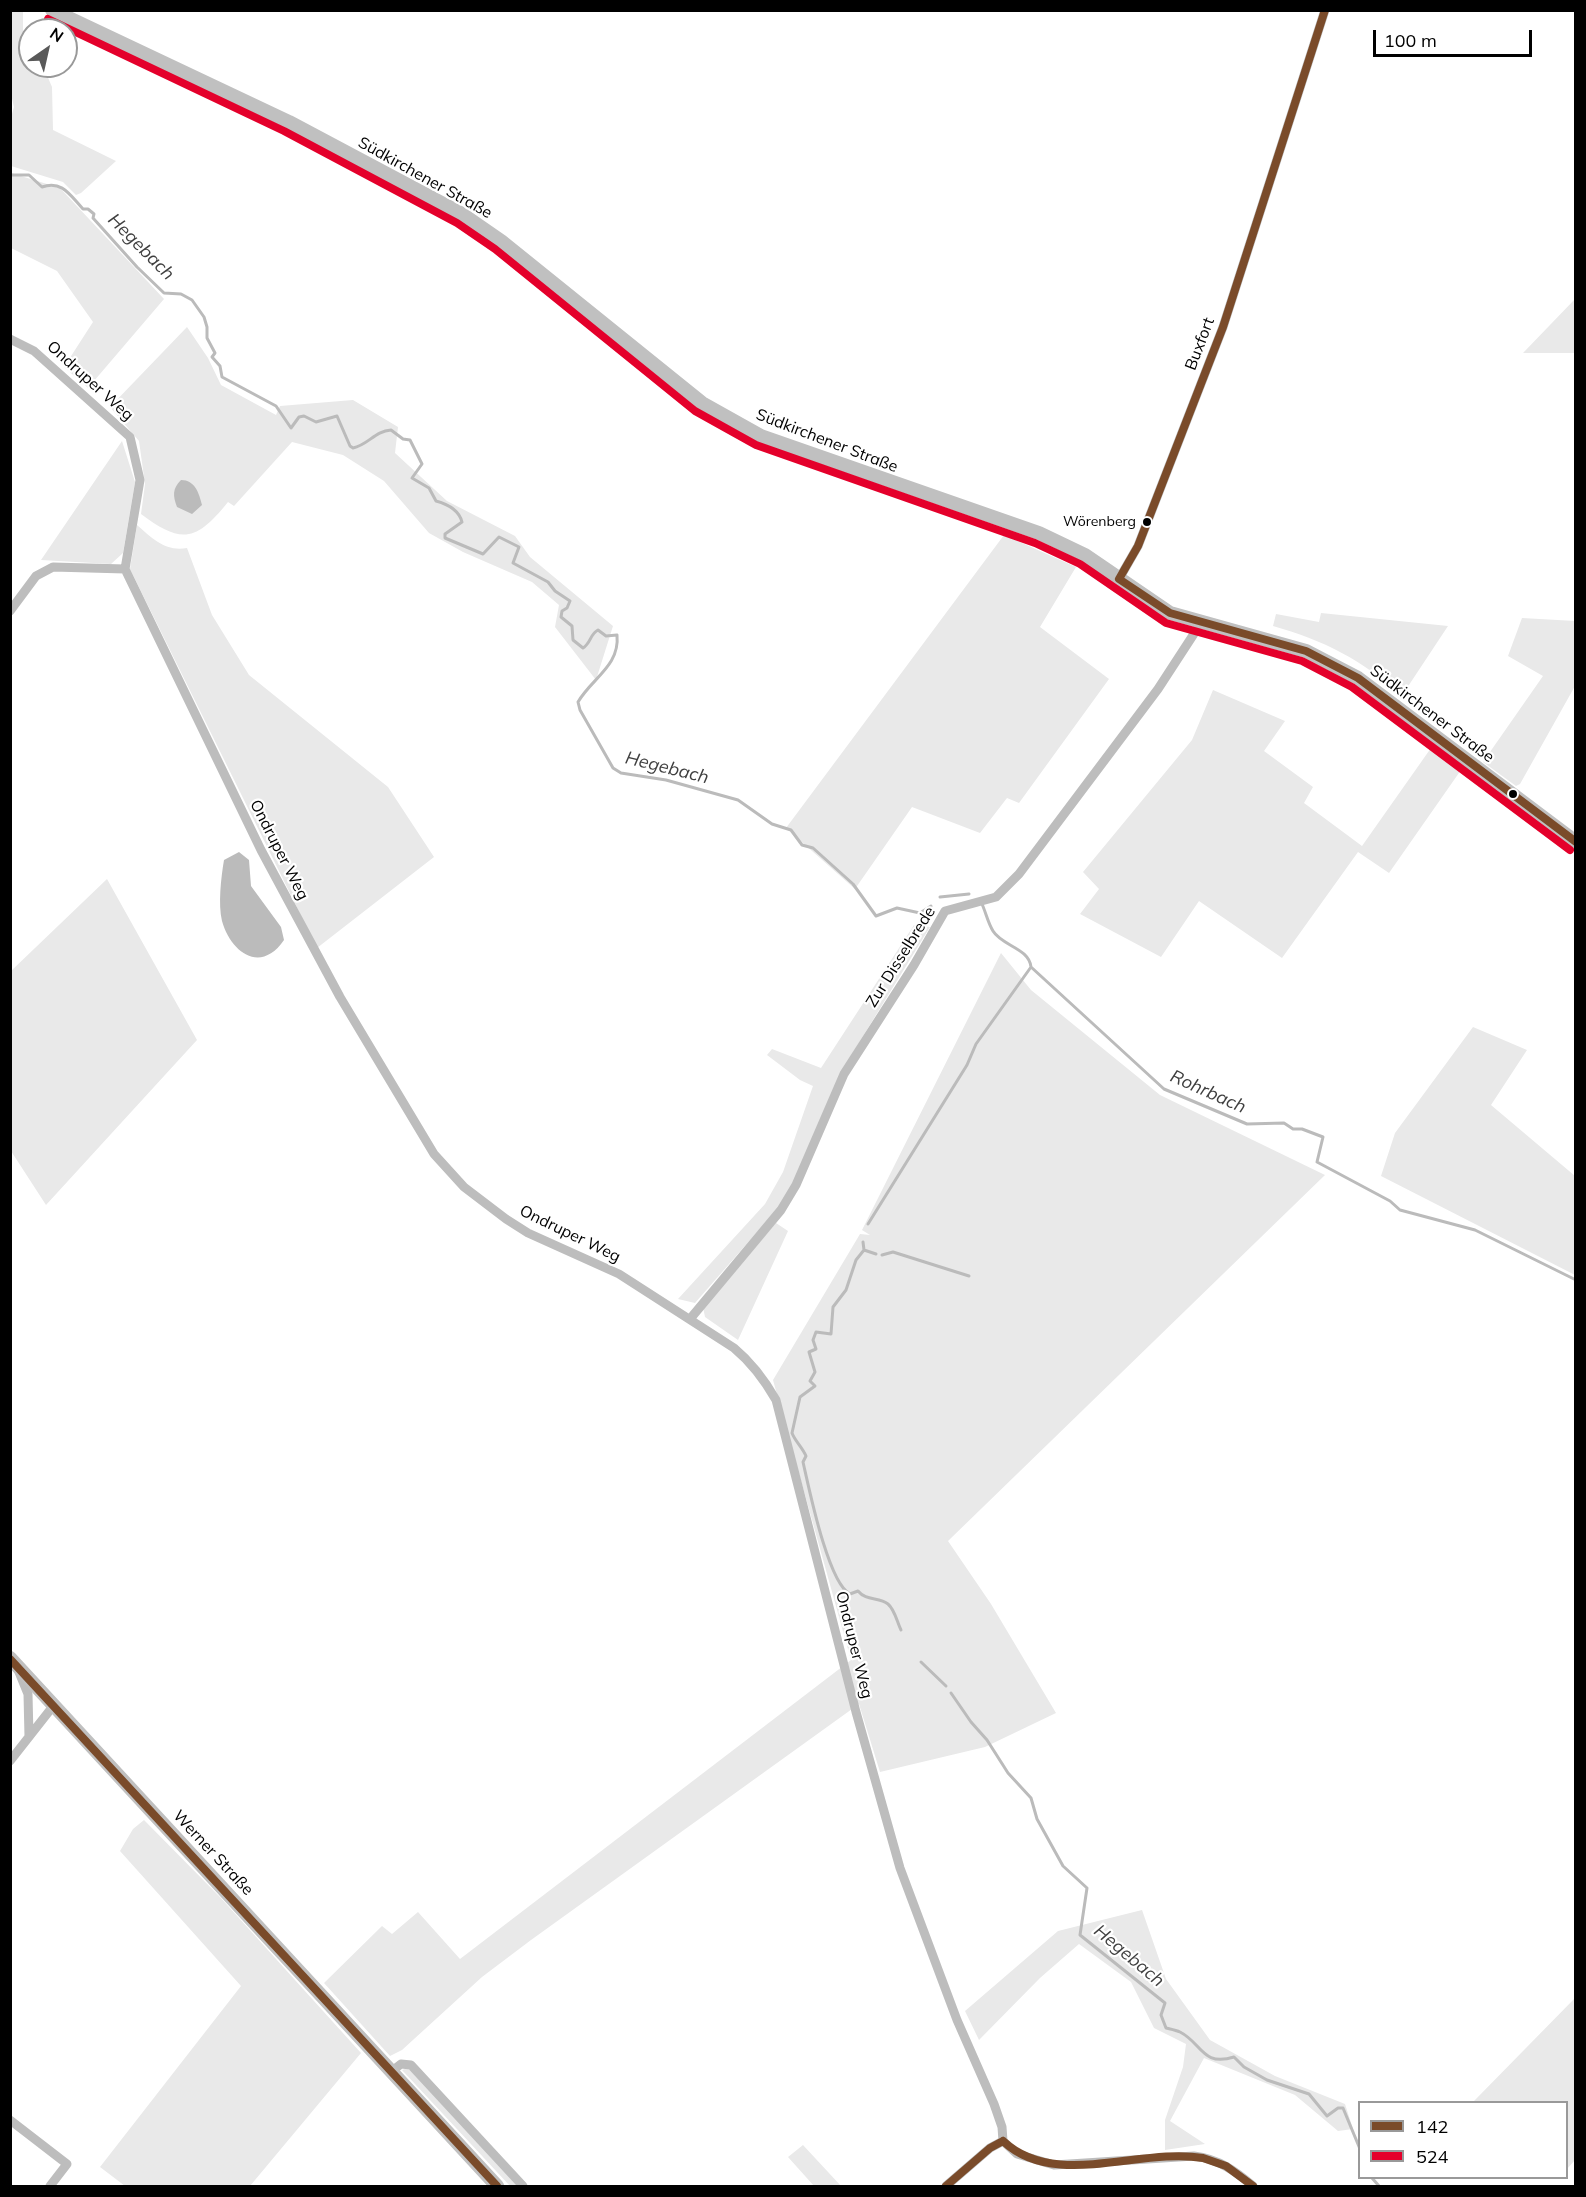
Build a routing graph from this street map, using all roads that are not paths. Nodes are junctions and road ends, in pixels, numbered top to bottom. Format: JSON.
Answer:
{"nodes":[{"id":1,"x":52,"y":10,"type":"edge"},
{"id":2,"x":1325,"y":10,"type":"edge"},
{"id":3,"x":10,"y":339,"type":"edge"},
{"id":4,"x":125,"y":569,"type":"junction"},
{"id":5,"x":1119,"y":579,"type":"junction"},
{"id":6,"x":10,"y":611,"type":"edge"},
{"id":7,"x":1201,"y":623,"type":"junction"},
{"id":8,"x":1575,"y":842,"type":"edge"},
{"id":9,"x":690,"y":1319,"type":"junction"},
{"id":10,"x":13,"y":1660,"type":"edge"},
{"id":11,"x":54,"y":1705,"type":"junction"},
{"id":12,"x":29,"y":1737,"type":"junction"},
{"id":13,"x":10,"y":1761,"type":"edge"},
{"id":14,"x":392,"y":2071,"type":"junction"},
{"id":15,"x":10,"y":2120,"type":"edge"},
{"id":16,"x":1003,"y":2141,"type":"junction"},
{"id":17,"x":50,"y":2187,"type":"edge"},
{"id":18,"x":497,"y":2187,"type":"edge"},
{"id":19,"x":523,"y":2187,"type":"edge"},
{"id":20,"x":946,"y":2187,"type":"edge"},
{"id":21,"x":1254,"y":2187,"type":"edge"}],
"edges":[{"from":1,"to":5,"type":"street","name":"Südkirchener Straße"},
{"from":2,"to":5,"type":"street","name":"Buxfort"},
{"from":3,"to":4,"type":"street","name":"Ondruper Weg"},
{"from":4,"to":6,"type":"street"},
{"from":4,"to":9,"type":"street","name":"Ondruper Weg"},
{"from":5,"to":7,"type":"street","name":"Südkirchener Straße"},
{"from":7,"to":8,"type":"street","name":"Südkirchener Straße"},
{"from":7,"to":9,"type":"street","name":"Zur Disselbrede"},
{"from":9,"to":16,"type":"street","name":"Ondruper Weg"},
{"from":10,"to":11,"type":"street","name":"Werner Straße"},
{"from":10,"to":12,"type":"street"},
{"from":11,"to":12,"type":"street"},
{"from":11,"to":14,"type":"street","name":"Werner Straße"},
{"from":12,"to":13,"type":"street"},
{"from":14,"to":18,"type":"street","name":"Werner Straße"},
{"from":14,"to":19,"type":"street"},
{"from":15,"to":17,"type":"street"},
{"from":16,"to":20,"type":"street"},
{"from":16,"to":21,"type":"street"}]}
